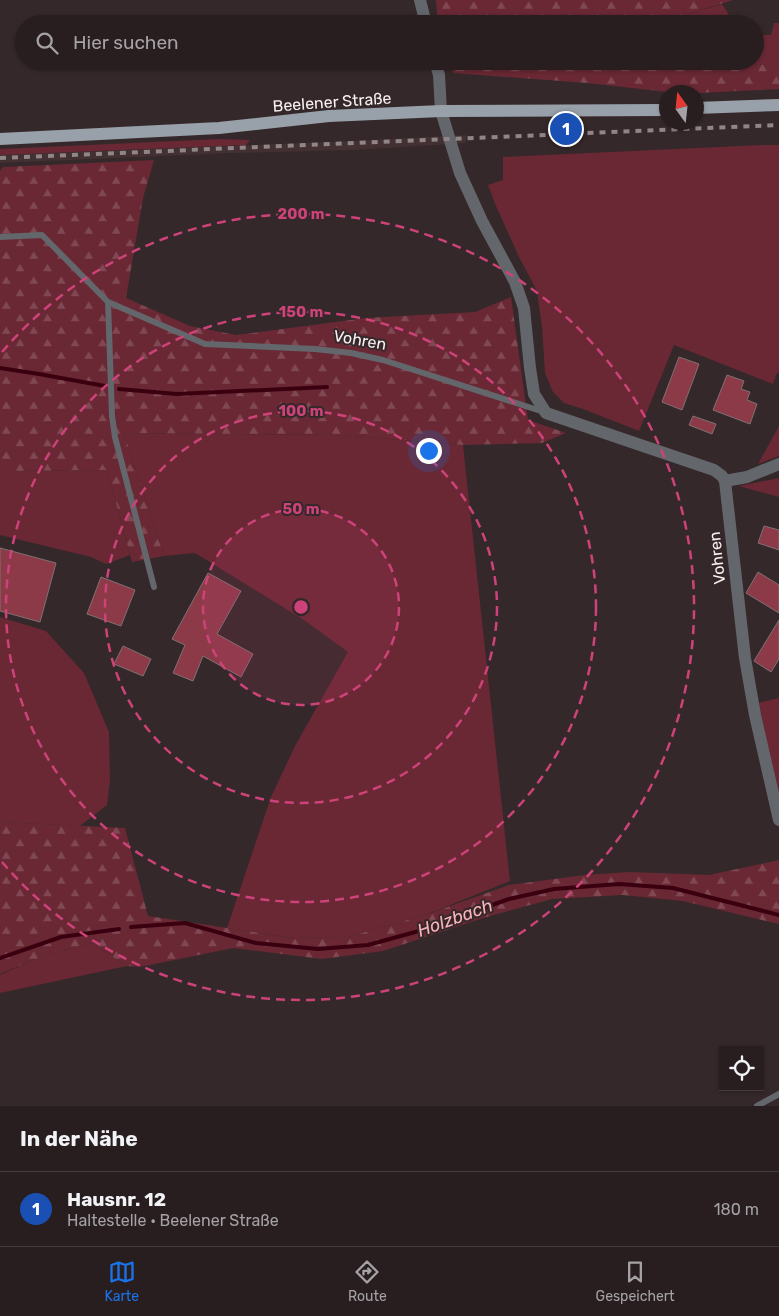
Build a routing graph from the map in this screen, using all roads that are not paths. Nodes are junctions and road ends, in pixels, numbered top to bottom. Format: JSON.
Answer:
{"nodes":[{"id":1,"x":420,"y":0,"type":"edge"},
{"id":2,"x":424,"y":15,"type":"edge"},
{"id":3,"x":437,"y":70,"type":"edge"},
{"id":4,"x":779,"y":105,"type":"edge"},
{"id":5,"x":704,"y":108,"type":"edge"},
{"id":6,"x":659,"y":110,"type":"edge"},
{"id":7,"x":441,"y":111,"type":"junction"},
{"id":8,"x":0,"y":139,"type":"edge"},
{"id":9,"x":0,"y":237,"type":"edge"},
{"id":10,"x":108,"y":302,"type":"junction"},
{"id":11,"x":534,"y":394,"type":"junction"},
{"id":12,"x":518,"y":404,"type":"junction"},
{"id":13,"x":546,"y":413,"type":"junction"},
{"id":14,"x":779,"y":464,"type":"edge"},
{"id":15,"x":725,"y":481,"type":"junction"},
{"id":16,"x":154,"y":588,"type":"dead end"},
{"id":17,"x":779,"y":820,"type":"edge"},
{"id":18,"x":779,"y":1094,"type":"edge"},
{"id":19,"x":757,"y":1106,"type":"edge"}],
"edges":[{"from":1,"to":2,"type":"street"},
{"from":3,"to":7,"type":"street"},
{"from":4,"to":5,"type":"main road"},
{"from":6,"to":7,"type":"main road","name":"Beelener Straße"},
{"from":7,"to":8,"type":"main road","name":"Beelener Straße"},
{"from":7,"to":11,"type":"street"},
{"from":9,"to":10,"type":"lane"},
{"from":10,"to":12,"type":"lane","name":"Vohren"},
{"from":10,"to":16,"type":"lane"},
{"from":11,"to":12,"type":"lane"},
{"from":11,"to":13,"type":"street"},
{"from":12,"to":13,"type":"lane","name":"Vohren"},
{"from":13,"to":15,"type":"street","name":"Vohren"},
{"from":14,"to":15,"type":"street"},
{"from":15,"to":17,"type":"street","name":"Vohren"},
{"from":18,"to":19,"type":"lane"}]}
